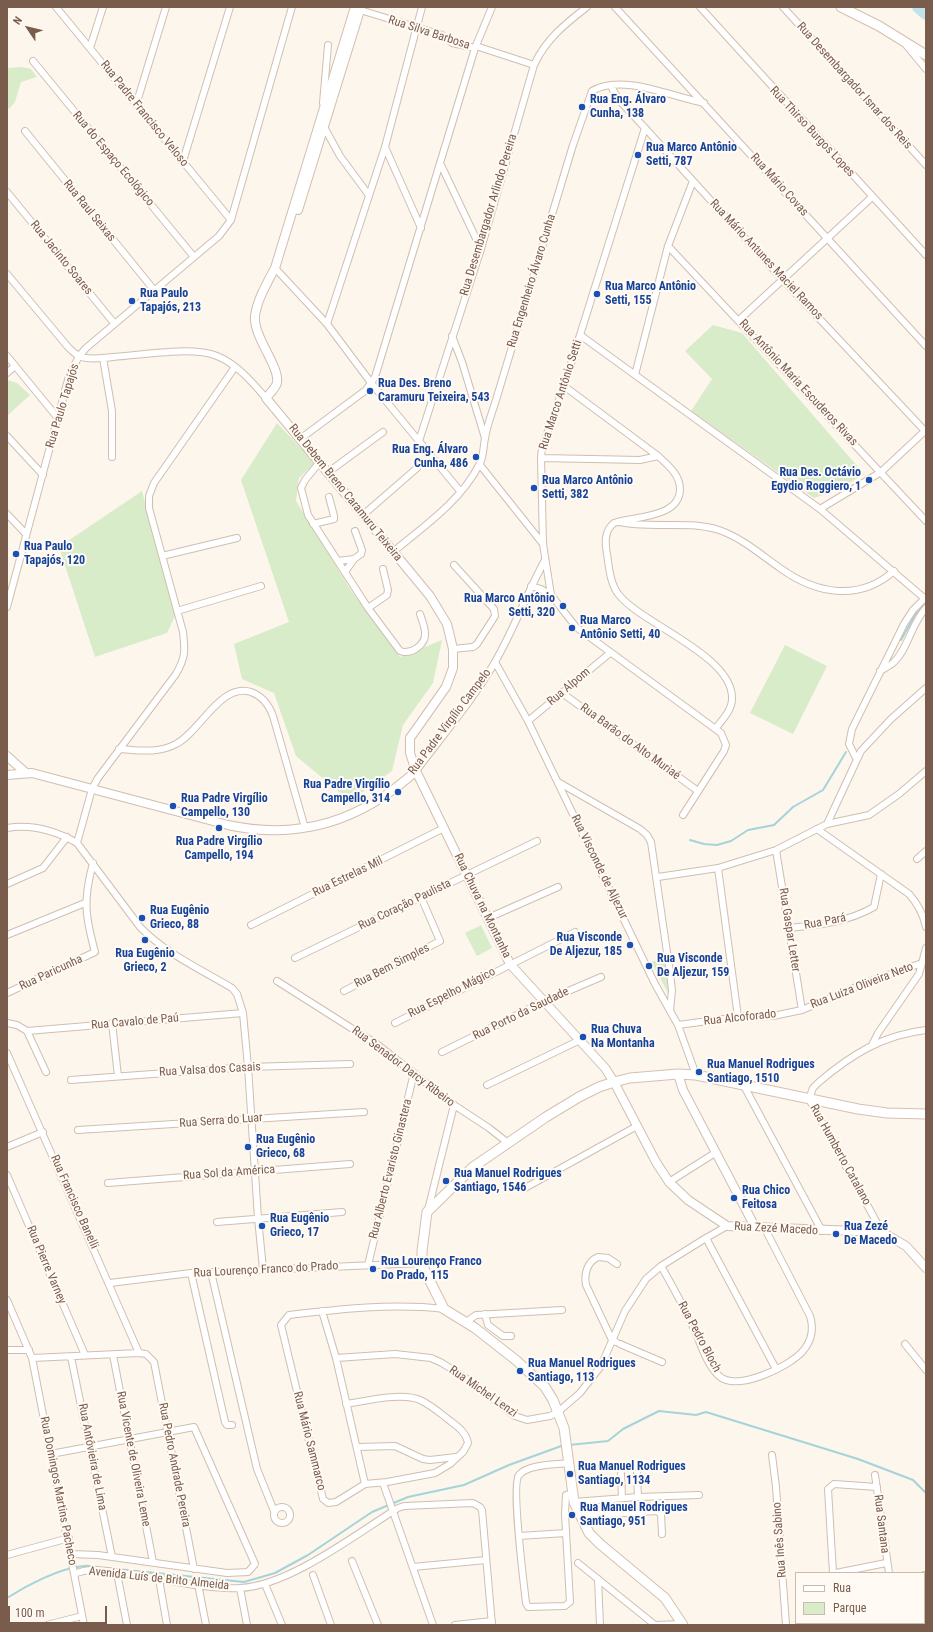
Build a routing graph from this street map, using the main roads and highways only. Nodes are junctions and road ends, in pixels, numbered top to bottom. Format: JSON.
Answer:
{"nodes":[{"id":1,"x":841,"y":7,"type":"edge"},
{"id":2,"x":926,"y":55,"type":"edge"},
{"id":3,"x":924,"y":1116,"type":"edge"},
{"id":4,"x":683,"y":1625,"type":"edge"}],
"edges":[{"from":1,"to":2,"type":"main road"},
{"from":3,"to":4,"type":"main road"}]}
